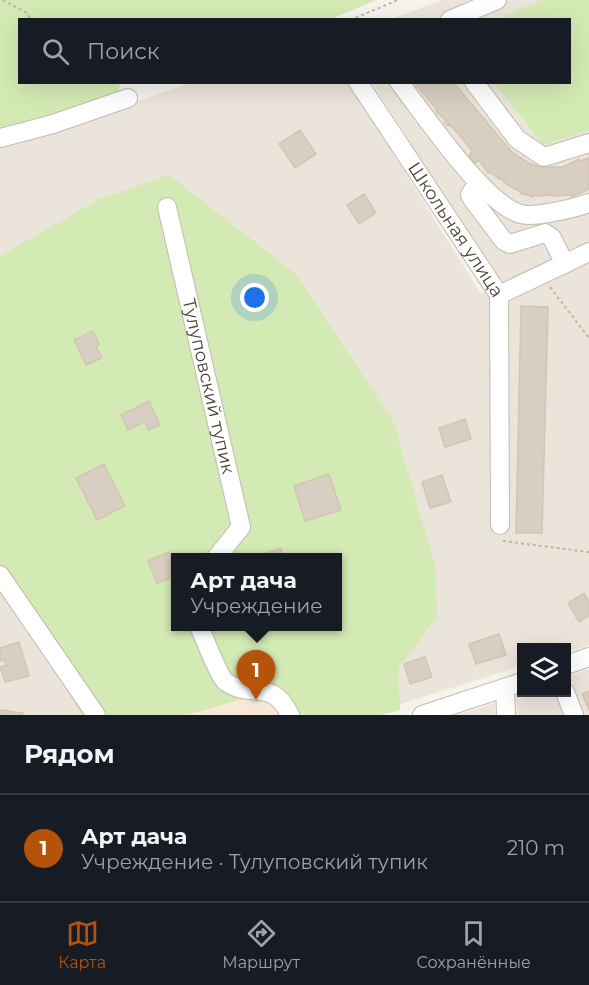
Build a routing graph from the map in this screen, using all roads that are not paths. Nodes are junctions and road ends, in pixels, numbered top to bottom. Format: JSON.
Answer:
{"nodes":[{"id":1,"x":497,"y":0,"type":"edge"},
{"id":2,"x":455,"y":18,"type":"edge"},
{"id":3,"x":358,"y":84,"type":"edge"},
{"id":4,"x":401,"y":84,"type":"edge"},
{"id":5,"x":476,"y":84,"type":"edge"},
{"id":6,"x":128,"y":98,"type":"dead end"},
{"id":7,"x":0,"y":138,"type":"edge"},
{"id":8,"x":589,"y":143,"type":"edge"},
{"id":9,"x":480,"y":185,"type":"junction"},
{"id":10,"x":589,"y":203,"type":"edge"},
{"id":11,"x":167,"y":207,"type":"dead end"},
{"id":12,"x":589,"y":252,"type":"edge"},
{"id":13,"x":565,"y":264,"type":"junction"},
{"id":14,"x":499,"y":295,"type":"junction"},
{"id":15,"x":500,"y":525,"type":"road end"},
{"id":16,"x":220,"y":553,"type":"edge"},
{"id":17,"x":0,"y":575,"type":"edge"},
{"id":18,"x":201,"y":631,"type":"edge"},
{"id":19,"x":589,"y":657,"type":"edge"},
{"id":20,"x":571,"y":664,"type":"edge"},
{"id":21,"x":513,"y":685,"type":"edge"},
{"id":22,"x":567,"y":697,"type":"edge"},
{"id":23,"x":96,"y":715,"type":"edge"},
{"id":24,"x":290,"y":715,"type":"edge"},
{"id":25,"x":422,"y":715,"type":"edge"},
{"id":26,"x":506,"y":715,"type":"edge"},
{"id":27,"x":574,"y":715,"type":"edge"}],
"edges":[{"from":1,"to":2,"type":"street"},
{"from":3,"to":14,"type":"street","name":"Школьная улица"},
{"from":4,"to":9,"type":"street"},
{"from":5,"to":8,"type":"street"},
{"from":6,"to":7,"type":"street"},
{"from":9,"to":10,"type":"street"},
{"from":9,"to":13,"type":"street"},
{"from":11,"to":16,"type":"street","name":"Тулуповский тупик"},
{"from":12,"to":13,"type":"street","name":"Школьная улица"},
{"from":13,"to":14,"type":"street","name":"Школьная улица"},
{"from":14,"to":15,"type":"street"},
{"from":17,"to":23,"type":"street"},
{"from":18,"to":24,"type":"street"},
{"from":19,"to":20,"type":"street"},
{"from":21,"to":25,"type":"street"},
{"from":21,"to":26,"type":"street"},
{"from":22,"to":27,"type":"street"}]}
